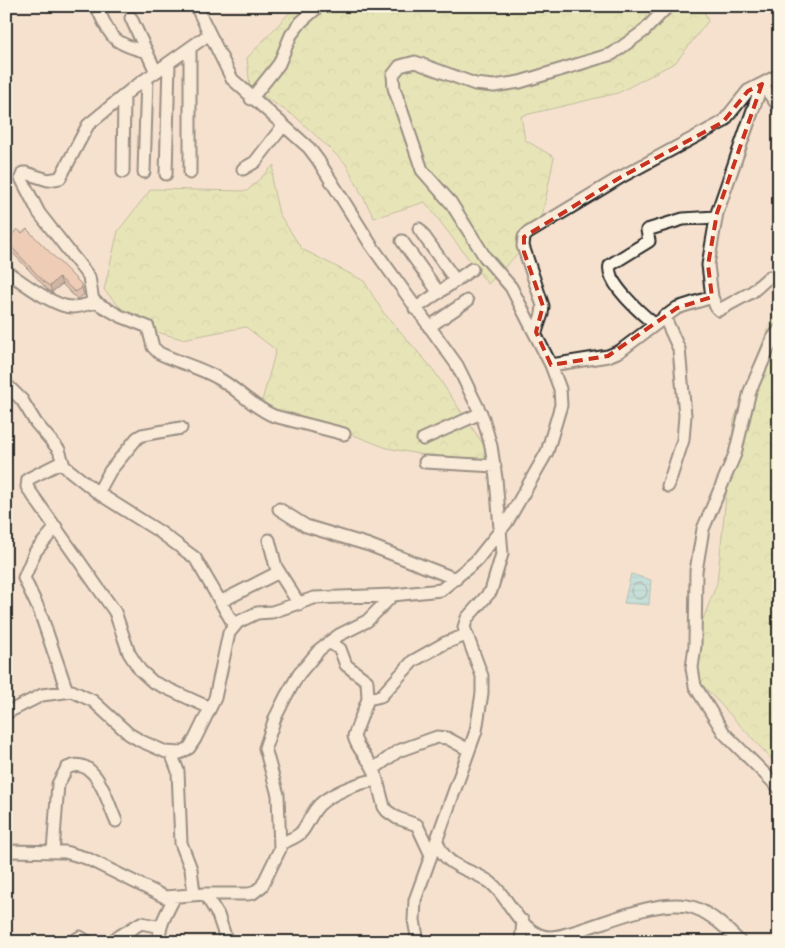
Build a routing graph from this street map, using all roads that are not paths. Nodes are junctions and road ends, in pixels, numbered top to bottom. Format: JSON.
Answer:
{"nodes":[{"id":1,"x":96,"y":6,"type":"edge"},
{"id":2,"x":196,"y":6,"type":"edge"},
{"id":3,"x":319,"y":6,"type":"edge"},
{"id":4,"x":668,"y":6,"type":"edge"},
{"id":5,"x":131,"y":18,"type":"dead end"},
{"id":6,"x":208,"y":35,"type":"junction"},
{"id":7,"x":190,"y":48,"type":"junction"},
{"id":8,"x":147,"y":52,"type":"junction"},
{"id":9,"x":169,"y":63,"type":"junction"},
{"id":10,"x":152,"y":75,"type":"junction"},
{"id":11,"x":779,"y":75,"type":"edge"},
{"id":12,"x":762,"y":84,"type":"junction"},
{"id":13,"x":124,"y":96,"type":"junction"},
{"id":14,"x":251,"y":99,"type":"junction"},
{"id":15,"x":779,"y":107,"type":"edge"},
{"id":16,"x":283,"y":126,"type":"junction"},
{"id":17,"x":242,"y":169,"type":"dead end"},
{"id":18,"x":123,"y":172,"type":"dead end"},
{"id":19,"x":144,"y":172,"type":"dead end"},
{"id":20,"x":190,"y":173,"type":"dead end"},
{"id":21,"x":166,"y":174,"type":"dead end"},
{"id":22,"x":716,"y":217,"type":"junction"},
{"id":23,"x":419,"y":229,"type":"dead end"},
{"id":24,"x":402,"y":241,"type":"dead end"},
{"id":25,"x":472,"y":269,"type":"dead end"},
{"id":26,"x":6,"y":271,"type":"edge"},
{"id":27,"x":769,"y":277,"type":"dead end"},
{"id":28,"x":456,"y":281,"type":"junction"},
{"id":29,"x":439,"y":292,"type":"junction"},
{"id":30,"x":712,"y":297,"type":"junction"},
{"id":31,"x":467,"y":301,"type":"dead end"},
{"id":32,"x":96,"y":302,"type":"junction"},
{"id":33,"x":415,"y":308,"type":"junction"},
{"id":34,"x":664,"y":316,"type":"junction"},
{"id":35,"x":654,"y":324,"type":"junction"},
{"id":36,"x":429,"y":327,"type":"junction"},
{"id":37,"x":779,"y":330,"type":"edge"},
{"id":38,"x":536,"y":332,"type":"junction"},
{"id":39,"x":551,"y":365,"type":"junction"},
{"id":40,"x":6,"y":384,"type":"edge"},
{"id":41,"x":481,"y":413,"type":"junction"},
{"id":42,"x":181,"y":428,"type":"dead end"},
{"id":43,"x":344,"y":434,"type":"dead end"},
{"id":44,"x":423,"y":439,"type":"dead end"},
{"id":45,"x":62,"y":462,"type":"junction"},
{"id":46,"x":425,"y":462,"type":"dead end"},
{"id":47,"x":494,"y":466,"type":"junction"},
{"id":48,"x":668,"y":486,"type":"dead end"},
{"id":49,"x":98,"y":493,"type":"junction"},
{"id":50,"x":280,"y":509,"type":"dead end"},
{"id":51,"x":56,"y":527,"type":"junction"},
{"id":52,"x":500,"y":534,"type":"junction"},
{"id":53,"x":268,"y":540,"type":"dead end"},
{"id":54,"x":279,"y":572,"type":"junction"},
{"id":55,"x":456,"y":579,"type":"junction"},
{"id":56,"x":393,"y":595,"type":"junction"},
{"id":57,"x":222,"y":601,"type":"junction"},
{"id":58,"x":299,"y":604,"type":"junction"},
{"id":59,"x":234,"y":625,"type":"junction"},
{"id":60,"x":466,"y":635,"type":"junction"},
{"id":61,"x":329,"y":642,"type":"junction"},
{"id":62,"x":67,"y":691,"type":"junction"},
{"id":63,"x":368,"y":698,"type":"junction"},
{"id":64,"x":210,"y":708,"type":"junction"},
{"id":65,"x":6,"y":713,"type":"edge"},
{"id":66,"x":469,"y":750,"type":"junction"},
{"id":67,"x":171,"y":753,"type":"junction"},
{"id":68,"x":376,"y":774,"type":"junction"},
{"id":69,"x":779,"y":788,"type":"edge"},
{"id":70,"x":116,"y":821,"type":"dead end"},
{"id":71,"x":437,"y":841,"type":"junction"},
{"id":72,"x":280,"y":844,"type":"junction"},
{"id":73,"x":6,"y":851,"type":"edge"},
{"id":74,"x":53,"y":852,"type":"junction"},
{"id":75,"x":431,"y":855,"type":"junction"},
{"id":76,"x":199,"y":893,"type":"junction"},
{"id":77,"x":174,"y":898,"type":"junction"},
{"id":78,"x":523,"y":921,"type":"junction"},
{"id":79,"x":161,"y":927,"type":"junction"},
{"id":80,"x":72,"y":942,"type":"edge"},
{"id":81,"x":88,"y":942,"type":"edge"},
{"id":82,"x":110,"y":942,"type":"edge"},
{"id":83,"x":159,"y":942,"type":"edge"},
{"id":84,"x":227,"y":942,"type":"edge"},
{"id":85,"x":418,"y":942,"type":"edge"},
{"id":86,"x":521,"y":942,"type":"edge"},
{"id":87,"x":740,"y":942,"type":"edge"}],
"edges":[{"from":1,"to":8,"type":"street"},
{"from":2,"to":6,"type":"street"},
{"from":3,"to":14,"type":"street"},
{"from":4,"to":38,"type":"street"},
{"from":5,"to":8,"type":"street"},
{"from":6,"to":7,"type":"street"},
{"from":6,"to":14,"type":"street"},
{"from":7,"to":9,"type":"street"},
{"from":7,"to":20,"type":"street"},
{"from":8,"to":10,"type":"street"},
{"from":9,"to":10,"type":"street"},
{"from":9,"to":21,"type":"street"},
{"from":10,"to":13,"type":"street"},
{"from":10,"to":19,"type":"street"},
{"from":11,"to":12,"type":"street"},
{"from":12,"to":15,"type":"street"},
{"from":12,"to":22,"type":"street"},
{"from":12,"to":38,"type":"street"},
{"from":13,"to":18,"type":"street"},
{"from":13,"to":32,"type":"street"},
{"from":14,"to":16,"type":"street"},
{"from":16,"to":17,"type":"street"},
{"from":16,"to":33,"type":"street"},
{"from":22,"to":30,"type":"street"},
{"from":22,"to":35,"type":"street"},
{"from":23,"to":28,"type":"street"},
{"from":24,"to":29,"type":"street"},
{"from":25,"to":28,"type":"street"},
{"from":26,"to":32,"type":"street"},
{"from":27,"to":30,"type":"street"},
{"from":28,"to":29,"type":"street"},
{"from":29,"to":33,"type":"street"},
{"from":30,"to":34,"type":"street"},
{"from":31,"to":36,"type":"street"},
{"from":32,"to":43,"type":"street"},
{"from":33,"to":36,"type":"street"},
{"from":34,"to":35,"type":"street"},
{"from":34,"to":48,"type":"street"},
{"from":35,"to":39,"type":"street"},
{"from":36,"to":41,"type":"street"},
{"from":37,"to":69,"type":"street"},
{"from":38,"to":39,"type":"street"},
{"from":39,"to":52,"type":"street"},
{"from":40,"to":45,"type":"street"},
{"from":41,"to":44,"type":"street"},
{"from":41,"to":47,"type":"street"},
{"from":42,"to":49,"type":"street"},
{"from":45,"to":49,"type":"street"},
{"from":45,"to":51,"type":"street"},
{"from":46,"to":47,"type":"street"},
{"from":47,"to":52,"type":"street"},
{"from":49,"to":57,"type":"street"},
{"from":50,"to":55,"type":"street"},
{"from":51,"to":62,"type":"street"},
{"from":51,"to":64,"type":"street"},
{"from":52,"to":55,"type":"street"},
{"from":52,"to":60,"type":"street"},
{"from":53,"to":54,"type":"street"},
{"from":54,"to":57,"type":"street"},
{"from":54,"to":58,"type":"street"},
{"from":55,"to":56,"type":"street"},
{"from":56,"to":58,"type":"street"},
{"from":56,"to":61,"type":"street"},
{"from":57,"to":59,"type":"street"},
{"from":58,"to":59,"type":"street"},
{"from":59,"to":64,"type":"street"},
{"from":60,"to":63,"type":"street"},
{"from":60,"to":66,"type":"street"},
{"from":61,"to":63,"type":"street"},
{"from":61,"to":72,"type":"street"},
{"from":62,"to":65,"type":"street"},
{"from":62,"to":67,"type":"street"},
{"from":63,"to":68,"type":"street"},
{"from":64,"to":67,"type":"street"},
{"from":66,"to":68,"type":"street"},
{"from":66,"to":71,"type":"street"},
{"from":67,"to":76,"type":"street"},
{"from":68,"to":72,"type":"street"},
{"from":68,"to":75,"type":"street"},
{"from":70,"to":74,"type":"street"},
{"from":71,"to":75,"type":"street"},
{"from":71,"to":78,"type":"street"},
{"from":72,"to":76,"type":"street"},
{"from":73,"to":74,"type":"street"},
{"from":74,"to":77,"type":"street"},
{"from":75,"to":85,"type":"street"},
{"from":76,"to":77,"type":"street"},
{"from":76,"to":84,"type":"street"},
{"from":77,"to":79,"type":"street"},
{"from":78,"to":86,"type":"street"},
{"from":78,"to":87,"type":"street"},
{"from":79,"to":82,"type":"street"},
{"from":79,"to":83,"type":"street"},
{"from":80,"to":81,"type":"street"}]}
